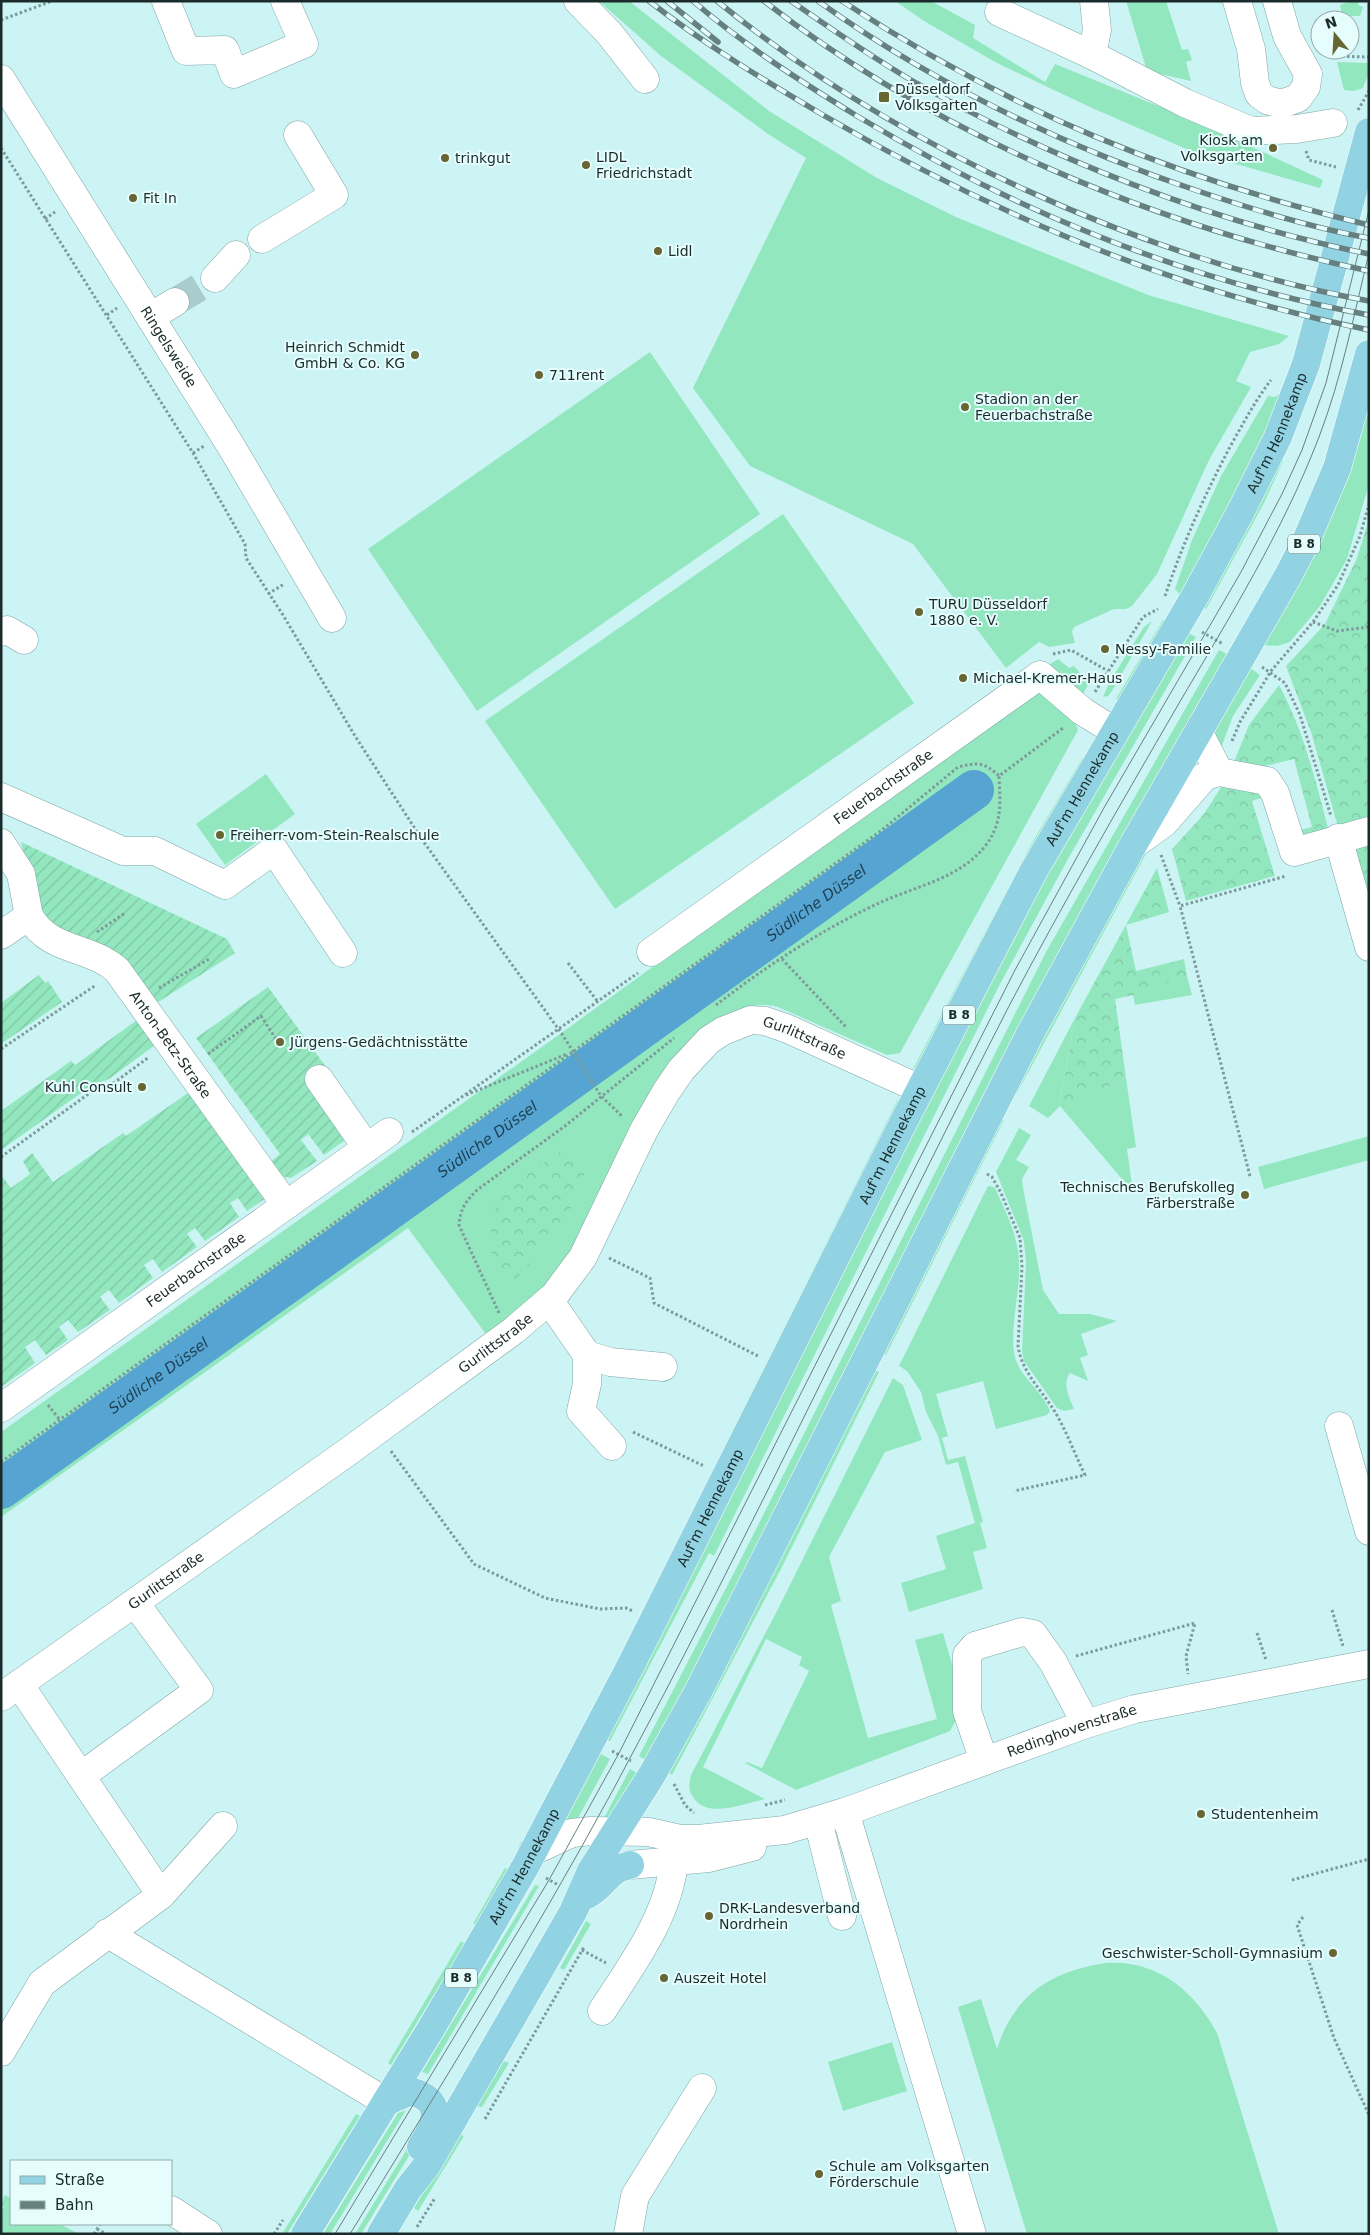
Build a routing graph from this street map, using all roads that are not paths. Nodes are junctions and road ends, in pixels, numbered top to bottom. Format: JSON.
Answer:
{"nodes":[{"id":1,"x":166,"y":1,"type":"edge"},
{"id":2,"x":285,"y":1,"type":"edge"},
{"id":3,"x":578,"y":1,"type":"edge"},
{"id":4,"x":1094,"y":1,"type":"edge"},
{"id":5,"x":1237,"y":1,"type":"edge"},
{"id":6,"x":1276,"y":1,"type":"edge"},
{"id":7,"x":999,"y":12,"type":"dead end"},
{"id":8,"x":1092,"y":55,"type":"junction"},
{"id":9,"x":1304,"y":68,"type":"junction"},
{"id":10,"x":645,"y":78,"type":"dead end"},
{"id":11,"x":1,"y":79,"type":"edge"},
{"id":12,"x":1333,"y":123,"type":"junction"},
{"id":13,"x":1368,"y":132,"type":"edge"},
{"id":14,"x":298,"y":134,"type":"dead end"},
{"id":15,"x":262,"y":239,"type":"dead end"},
{"id":16,"x":236,"y":255,"type":"dead end"},
{"id":17,"x":215,"y":278,"type":"tunnel mouth"},
{"id":18,"x":175,"y":302,"type":"tunnel mouth"},
{"id":19,"x":150,"y":317,"type":"junction"},
{"id":20,"x":1369,"y":354,"type":"edge"},
{"id":21,"x":332,"y":618,"type":"dead end"},
{"id":22,"x":1104,"y":725,"type":"junction"},
{"id":23,"x":1198,"y":731,"type":"junction"},
{"id":24,"x":1219,"y":772,"type":"junction"},
{"id":25,"x":1,"y":797,"type":"edge"},
{"id":26,"x":1369,"y":831,"type":"edge"},
{"id":27,"x":1338,"y":838,"type":"junction"},
{"id":28,"x":1,"y":843,"type":"edge"},
{"id":29,"x":1145,"y":847,"type":"junction"},
{"id":30,"x":29,"y":916,"type":"junction"},
{"id":31,"x":1,"y":935,"type":"edge"},
{"id":32,"x":1369,"y":946,"type":"edge"},
{"id":33,"x":651,"y":952,"type":"road end"},
{"id":34,"x":343,"y":953,"type":"dead end"},
{"id":35,"x":319,"y":1079,"type":"dead end"},
{"id":36,"x":920,"y":1089,"type":"junction"},
{"id":37,"x":399,"y":1133,"type":"road end"},
{"id":38,"x":367,"y":1148,"type":"junction"},
{"id":39,"x":286,"y":1205,"type":"junction"},
{"id":40,"x":549,"y":1300,"type":"junction"},
{"id":41,"x":587,"y":1355,"type":"junction"},
{"id":42,"x":663,"y":1367,"type":"dead end"},
{"id":43,"x":1,"y":1408,"type":"edge"},
{"id":44,"x":1339,"y":1426,"type":"dead end"},
{"id":45,"x":609,"y":1443,"type":"road end"},
{"id":46,"x":1369,"y":1531,"type":"edge"},
{"id":47,"x":135,"y":1603,"type":"junction"},
{"id":48,"x":1359,"y":1666,"type":"edge"},
{"id":49,"x":10,"y":1691,"type":"edge"},
{"id":50,"x":1086,"y":1724,"type":"junction"},
{"id":51,"x":984,"y":1761,"type":"junction"},
{"id":52,"x":81,"y":1776,"type":"junction"},
{"id":53,"x":640,"y":1793,"type":"junction"},
{"id":54,"x":845,"y":1812,"type":"junction"},
{"id":55,"x":818,"y":1821,"type":"junction"},
{"id":56,"x":222,"y":1826,"type":"dead end"},
{"id":57,"x":784,"y":1830,"type":"junction"},
{"id":58,"x":616,"y":1831,"type":"junction"},
{"id":59,"x":649,"y":1832,"type":"junction"},
{"id":60,"x":533,"y":1851,"type":"junction"},
{"id":61,"x":674,"y":1861,"type":"junction"},
{"id":62,"x":630,"y":1865,"type":"joint"},
{"id":63,"x":572,"y":1893,"type":"junction"},
{"id":64,"x":161,"y":1895,"type":"junction"},
{"id":65,"x":842,"y":1916,"type":"dead end"},
{"id":66,"x":107,"y":1933,"type":"junction"},
{"id":67,"x":602,"y":2012,"type":"dead end"},
{"id":68,"x":1,"y":2052,"type":"edge"},
{"id":69,"x":702,"y":2088,"type":"dead end"},
{"id":70,"x":386,"y":2102,"type":"junction"},
{"id":71,"x":408,"y":2189,"type":"junction"},
{"id":72,"x":172,"y":2211,"type":"edge"},
{"id":73,"x":208,"y":2234,"type":"edge"},
{"id":74,"x":306,"y":2234,"type":"edge"},
{"id":75,"x":381,"y":2234,"type":"edge"},
{"id":76,"x":628,"y":2234,"type":"edge"},
{"id":77,"x":972,"y":2234,"type":"edge"}],
"edges":[{"from":1,"to":2,"type":"street"},
{"from":3,"to":10,"type":"street"},
{"from":4,"to":8,"type":"street"},
{"from":5,"to":9,"type":"street"},
{"from":6,"to":9,"type":"street"},
{"from":7,"to":8,"type":"street"},
{"from":8,"to":12,"type":"street"},
{"from":9,"to":12,"type":"street"},
{"from":11,"to":19,"type":"street","name":"Ringelsweide"},
{"from":12,"to":13,"type":"street"},
{"from":13,"to":22,"type":"main road","name":"Auf'm Hennekamp","number":"B 8"},
{"from":14,"to":15,"type":"street"},
{"from":16,"to":17,"type":"street"},
{"from":18,"to":19,"type":"street"},
{"from":19,"to":21,"type":"street","name":"Ringelsweide"},
{"from":20,"to":23,"type":"main road","number":"B 8"},
{"from":22,"to":33,"type":"street","name":"Feuerbachstraße"},
{"from":22,"to":36,"type":"main road","name":"Auf'm Hennekamp","number":"B 8"},
{"from":23,"to":24,"type":"street"},
{"from":23,"to":29,"type":"main road","number":"B 8"},
{"from":24,"to":27,"type":"street"},
{"from":24,"to":29,"type":"street"},
{"from":25,"to":34,"type":"street"},
{"from":26,"to":27,"type":"street"},
{"from":27,"to":32,"type":"street"},
{"from":28,"to":30,"type":"street","name":"Anton-Betz-Straße"},
{"from":29,"to":53,"type":"main road","number":"B 8"},
{"from":30,"to":31,"type":"street"},
{"from":30,"to":39,"type":"street","name":"Anton-Betz-Straße"},
{"from":35,"to":38,"type":"street"},
{"from":36,"to":40,"type":"street","name":"Gurlittstraße"},
{"from":36,"to":60,"type":"main road","name":"Auf'm Hennekamp","number":"B 8"},
{"from":37,"to":38,"type":"street","name":"Feuerbachstraße"},
{"from":38,"to":39,"type":"street","name":"Feuerbachstraße"},
{"from":39,"to":43,"type":"street","name":"Feuerbachstraße"},
{"from":40,"to":41,"type":"street"},
{"from":40,"to":47,"type":"street","name":"Gurlittstraße"},
{"from":41,"to":42,"type":"street"},
{"from":41,"to":45,"type":"street"},
{"from":44,"to":46,"type":"street"},
{"from":47,"to":49,"type":"street","name":"Gurlittstraße"},
{"from":47,"to":52,"type":"street"},
{"from":48,"to":50,"type":"street","name":"Redinghovenstraße"},
{"from":49,"to":52,"type":"street"},
{"from":50,"to":51,"type":"street","name":"Redinghovenstraße"},
{"from":50,"to":51,"type":"street"},
{"from":51,"to":54,"type":"street","name":"Redinghovenstraße"},
{"from":52,"to":64,"type":"street"},
{"from":53,"to":58,"type":"main road","number":"B 8"},
{"from":53,"to":59,"type":"street"},
{"from":54,"to":55,"type":"street","name":"Redinghovenstraße"},
{"from":54,"to":77,"type":"street"},
{"from":55,"to":57,"type":"street","name":"Redinghovenstraße"},
{"from":55,"to":65,"type":"street"},
{"from":56,"to":64,"type":"street"},
{"from":57,"to":59,"type":"street","name":"Redinghovenstraße"},
{"from":57,"to":61,"type":"street","name":"Redinghovenstraße"},
{"from":58,"to":59,"type":"street","name":"Redinghovenstraße"},
{"from":58,"to":60,"type":"street","name":"Redinghovenstraße"},
{"from":58,"to":63,"type":"main road","number":"B 8"},
{"from":60,"to":70,"type":"main road","name":"Auf'm Hennekamp","number":"B 8"},
{"from":61,"to":62,"type":"street","name":"Redinghovenstraße"},
{"from":61,"to":67,"type":"street"},
{"from":62,"to":63,"type":"main road","number":"B 8"},
{"from":63,"to":71,"type":"main road","number":"B 8"},
{"from":64,"to":66,"type":"street"},
{"from":66,"to":68,"type":"street"},
{"from":66,"to":70,"type":"street"},
{"from":69,"to":76,"type":"street"},
{"from":70,"to":71,"type":"main road"},
{"from":70,"to":74,"type":"main road","name":"Auf'm Hennekamp","number":"B 8"},
{"from":71,"to":75,"type":"main road","number":"B 8"},
{"from":72,"to":73,"type":"street"}]}
